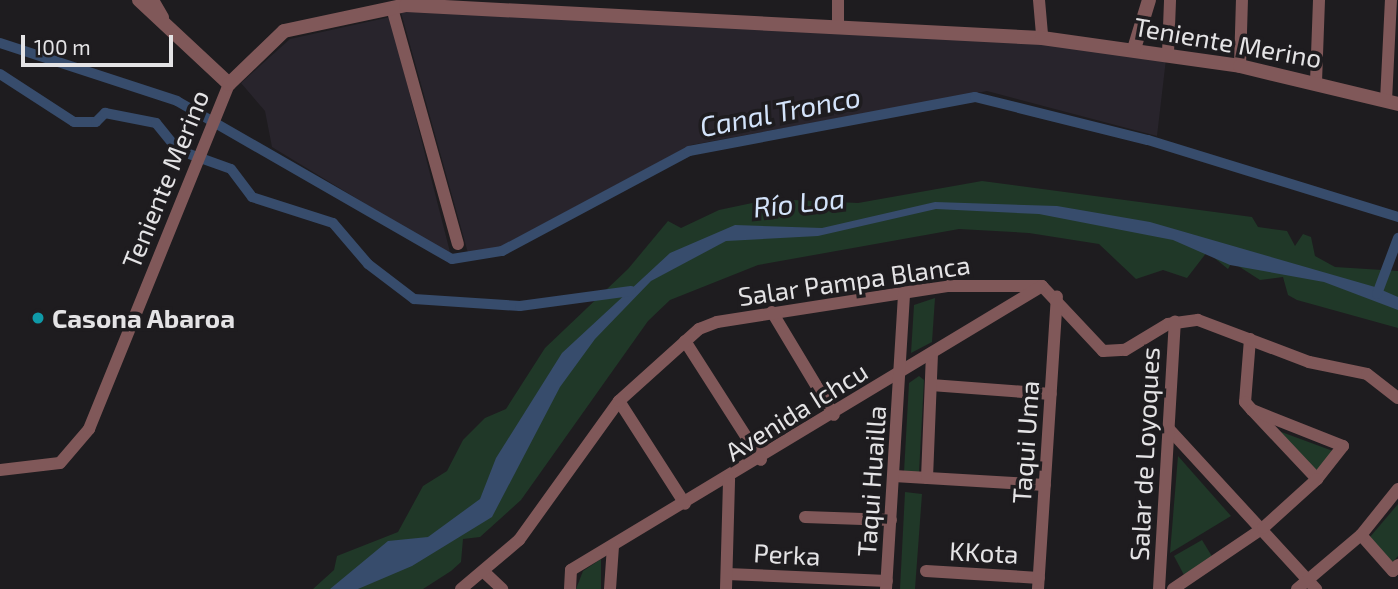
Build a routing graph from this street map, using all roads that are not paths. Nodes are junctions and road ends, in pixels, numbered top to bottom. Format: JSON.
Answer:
{"nodes":[{"id":1,"x":139,"y":0,"type":"edge"},
{"id":2,"x":153,"y":0,"type":"edge"},
{"id":3,"x":838,"y":0,"type":"edge"},
{"id":4,"x":1039,"y":0,"type":"edge"},
{"id":5,"x":1149,"y":0,"type":"edge"},
{"id":6,"x":1170,"y":0,"type":"edge"},
{"id":7,"x":1242,"y":0,"type":"edge"},
{"id":8,"x":1319,"y":0,"type":"edge"},
{"id":9,"x":1391,"y":0,"type":"edge"},
{"id":10,"x":390,"y":4,"type":"edge"},
{"id":11,"x":163,"y":17,"type":"junction"},
{"id":12,"x":838,"y":25,"type":"junction"},
{"id":13,"x":1042,"y":38,"type":"junction"},
{"id":14,"x":1134,"y":49,"type":"junction"},
{"id":15,"x":1168,"y":53,"type":"junction"},
{"id":16,"x":1240,"y":65,"type":"junction"},
{"id":17,"x":1316,"y":82,"type":"junction"},
{"id":18,"x":229,"y":84,"type":"junction"},
{"id":19,"x":1392,"y":103,"type":"edge"},
{"id":20,"x":458,"y":244,"type":"dead end"},
{"id":21,"x":1042,"y":286,"type":"junction"},
{"id":22,"x":904,"y":293,"type":"junction"},
{"id":23,"x":1057,"y":297,"type":"junction"},
{"id":24,"x":772,"y":312,"type":"junction"},
{"id":25,"x":1175,"y":321,"type":"junction"},
{"id":26,"x":1250,"y":339,"type":"junction"},
{"id":27,"x":685,"y":341,"type":"junction"},
{"id":28,"x":932,"y":354,"type":"junction"},
{"id":29,"x":900,"y":374,"type":"junction"},
{"id":30,"x":931,"y":385,"type":"junction"},
{"id":31,"x":1051,"y":394,"type":"junction"},
{"id":32,"x":1398,"y":398,"type":"edge"},
{"id":33,"x":619,"y":401,"type":"junction"},
{"id":34,"x":1252,"y":410,"type":"junction"},
{"id":35,"x":834,"y":415,"type":"junction"},
{"id":36,"x":1168,"y":428,"type":"junction"},
{"id":37,"x":761,"y":460,"type":"junction"},
{"id":38,"x":0,"y":470,"type":"edge"},
{"id":39,"x":894,"y":476,"type":"junction"},
{"id":40,"x":927,"y":478,"type":"junction"},
{"id":41,"x":729,"y":479,"type":"junction"},
{"id":42,"x":1317,"y":480,"type":"junction"},
{"id":43,"x":1045,"y":485,"type":"junction"},
{"id":44,"x":1398,"y":489,"type":"edge"},
{"id":45,"x":685,"y":504,"type":"junction"},
{"id":46,"x":805,"y":517,"type":"dead end"},
{"id":47,"x":891,"y":520,"type":"junction"},
{"id":48,"x":1263,"y":528,"type":"junction"},
{"id":49,"x":1361,"y":535,"type":"junction"},
{"id":50,"x":612,"y":546,"type":"junction"},
{"id":51,"x":1398,"y":565,"type":"edge"},
{"id":52,"x":926,"y":571,"type":"dead end"},
{"id":53,"x":484,"y":572,"type":"junction"},
{"id":54,"x":727,"y":574,"type":"junction"},
{"id":55,"x":1039,"y":584,"type":"edge"},
{"id":56,"x":887,"y":585,"type":"edge"},
{"id":57,"x":1312,"y":585,"type":"edge"},
{"id":58,"x":461,"y":589,"type":"edge"},
{"id":59,"x":502,"y":589,"type":"edge"},
{"id":60,"x":570,"y":589,"type":"edge"},
{"id":61,"x":610,"y":589,"type":"edge"},
{"id":62,"x":726,"y":589,"type":"edge"},
{"id":63,"x":1159,"y":589,"type":"edge"},
{"id":64,"x":1173,"y":589,"type":"edge"},
{"id":65,"x":1297,"y":589,"type":"edge"}],
"edges":[{"from":1,"to":11,"type":"street"},
{"from":2,"to":11,"type":"street"},
{"from":3,"to":12,"type":"street"},
{"from":4,"to":13,"type":"street"},
{"from":5,"to":14,"type":"street"},
{"from":6,"to":15,"type":"street"},
{"from":7,"to":16,"type":"street"},
{"from":8,"to":17,"type":"street"},
{"from":9,"to":19,"type":"street"},
{"from":10,"to":12,"type":"street","name":"Teniente Merino"},
{"from":10,"to":18,"type":"street","name":"Teniente Merino"},
{"from":10,"to":20,"type":"street"},
{"from":11,"to":18,"type":"street"},
{"from":12,"to":13,"type":"street","name":"Teniente Merino"},
{"from":13,"to":14,"type":"street","name":"Teniente Merino"},
{"from":14,"to":15,"type":"street","name":"Teniente Merino"},
{"from":15,"to":16,"type":"street","name":"Teniente Merino"},
{"from":16,"to":17,"type":"street","name":"Teniente Merino"},
{"from":17,"to":19,"type":"street","name":"Teniente Merino"},
{"from":18,"to":38,"type":"street","name":"Teniente Merino"},
{"from":21,"to":22,"type":"street","name":"Salar Pampa Blanca"},
{"from":21,"to":23,"type":"street"},
{"from":21,"to":28,"type":"street","name":"Avenida Ichcu"},
{"from":22,"to":24,"type":"street","name":"Salar Pampa Blanca"},
{"from":22,"to":29,"type":"street","name":"Taqui Huailla"},
{"from":23,"to":25,"type":"street"},
{"from":23,"to":31,"type":"street","name":"Taqui Uma"},
{"from":24,"to":27,"type":"street","name":"Salar Pampa Blanca"},
{"from":24,"to":35,"type":"street"},
{"from":25,"to":26,"type":"street"},
{"from":25,"to":36,"type":"street","name":"Salar de Loyoques"},
{"from":26,"to":32,"type":"street"},
{"from":26,"to":34,"type":"street"},
{"from":27,"to":33,"type":"street","name":"Salar Pampa Blanca"},
{"from":27,"to":37,"type":"street"},
{"from":28,"to":29,"type":"street","name":"Avenida Ichcu"},
{"from":28,"to":30,"type":"street","name":"Taqui Huailla"},
{"from":29,"to":35,"type":"street","name":"Avenida Ichcu"},
{"from":29,"to":39,"type":"street","name":"Taqui Huailla"},
{"from":30,"to":31,"type":"street"},
{"from":30,"to":40,"type":"street","name":"Taqui Huailla"},
{"from":31,"to":43,"type":"street","name":"Taqui Uma"},
{"from":33,"to":45,"type":"street"},
{"from":33,"to":53,"type":"street","name":"Salar Pampa Blanca"},
{"from":34,"to":42,"type":"street"},
{"from":34,"to":42,"type":"street"},
{"from":35,"to":37,"type":"street","name":"Avenida Ichcu"},
{"from":36,"to":48,"type":"street"},
{"from":36,"to":63,"type":"street","name":"Salar de Loyoques"},
{"from":37,"to":41,"type":"street","name":"Avenida Ichcu"},
{"from":39,"to":40,"type":"street"},
{"from":39,"to":47,"type":"street","name":"Taqui Huailla"},
{"from":40,"to":43,"type":"street"},
{"from":41,"to":45,"type":"street","name":"Avenida Ichcu"},
{"from":41,"to":54,"type":"street"},
{"from":42,"to":48,"type":"street"},
{"from":43,"to":55,"type":"street","name":"Taqui Uma"},
{"from":44,"to":49,"type":"street"},
{"from":45,"to":50,"type":"street","name":"Avenida Ichcu"},
{"from":46,"to":47,"type":"street"},
{"from":47,"to":56,"type":"street","name":"Taqui Huailla"},
{"from":48,"to":57,"type":"street"},
{"from":48,"to":64,"type":"street"},
{"from":49,"to":51,"type":"street"},
{"from":49,"to":57,"type":"street"},
{"from":50,"to":60,"type":"street","name":"Avenida Ichcu"},
{"from":50,"to":61,"type":"street"},
{"from":52,"to":55,"type":"street","name":"KKota"},
{"from":53,"to":58,"type":"street","name":"Salar Pampa Blanca"},
{"from":53,"to":59,"type":"street"},
{"from":54,"to":56,"type":"street","name":"Perka"},
{"from":54,"to":62,"type":"street"},
{"from":57,"to":65,"type":"street"}]}
